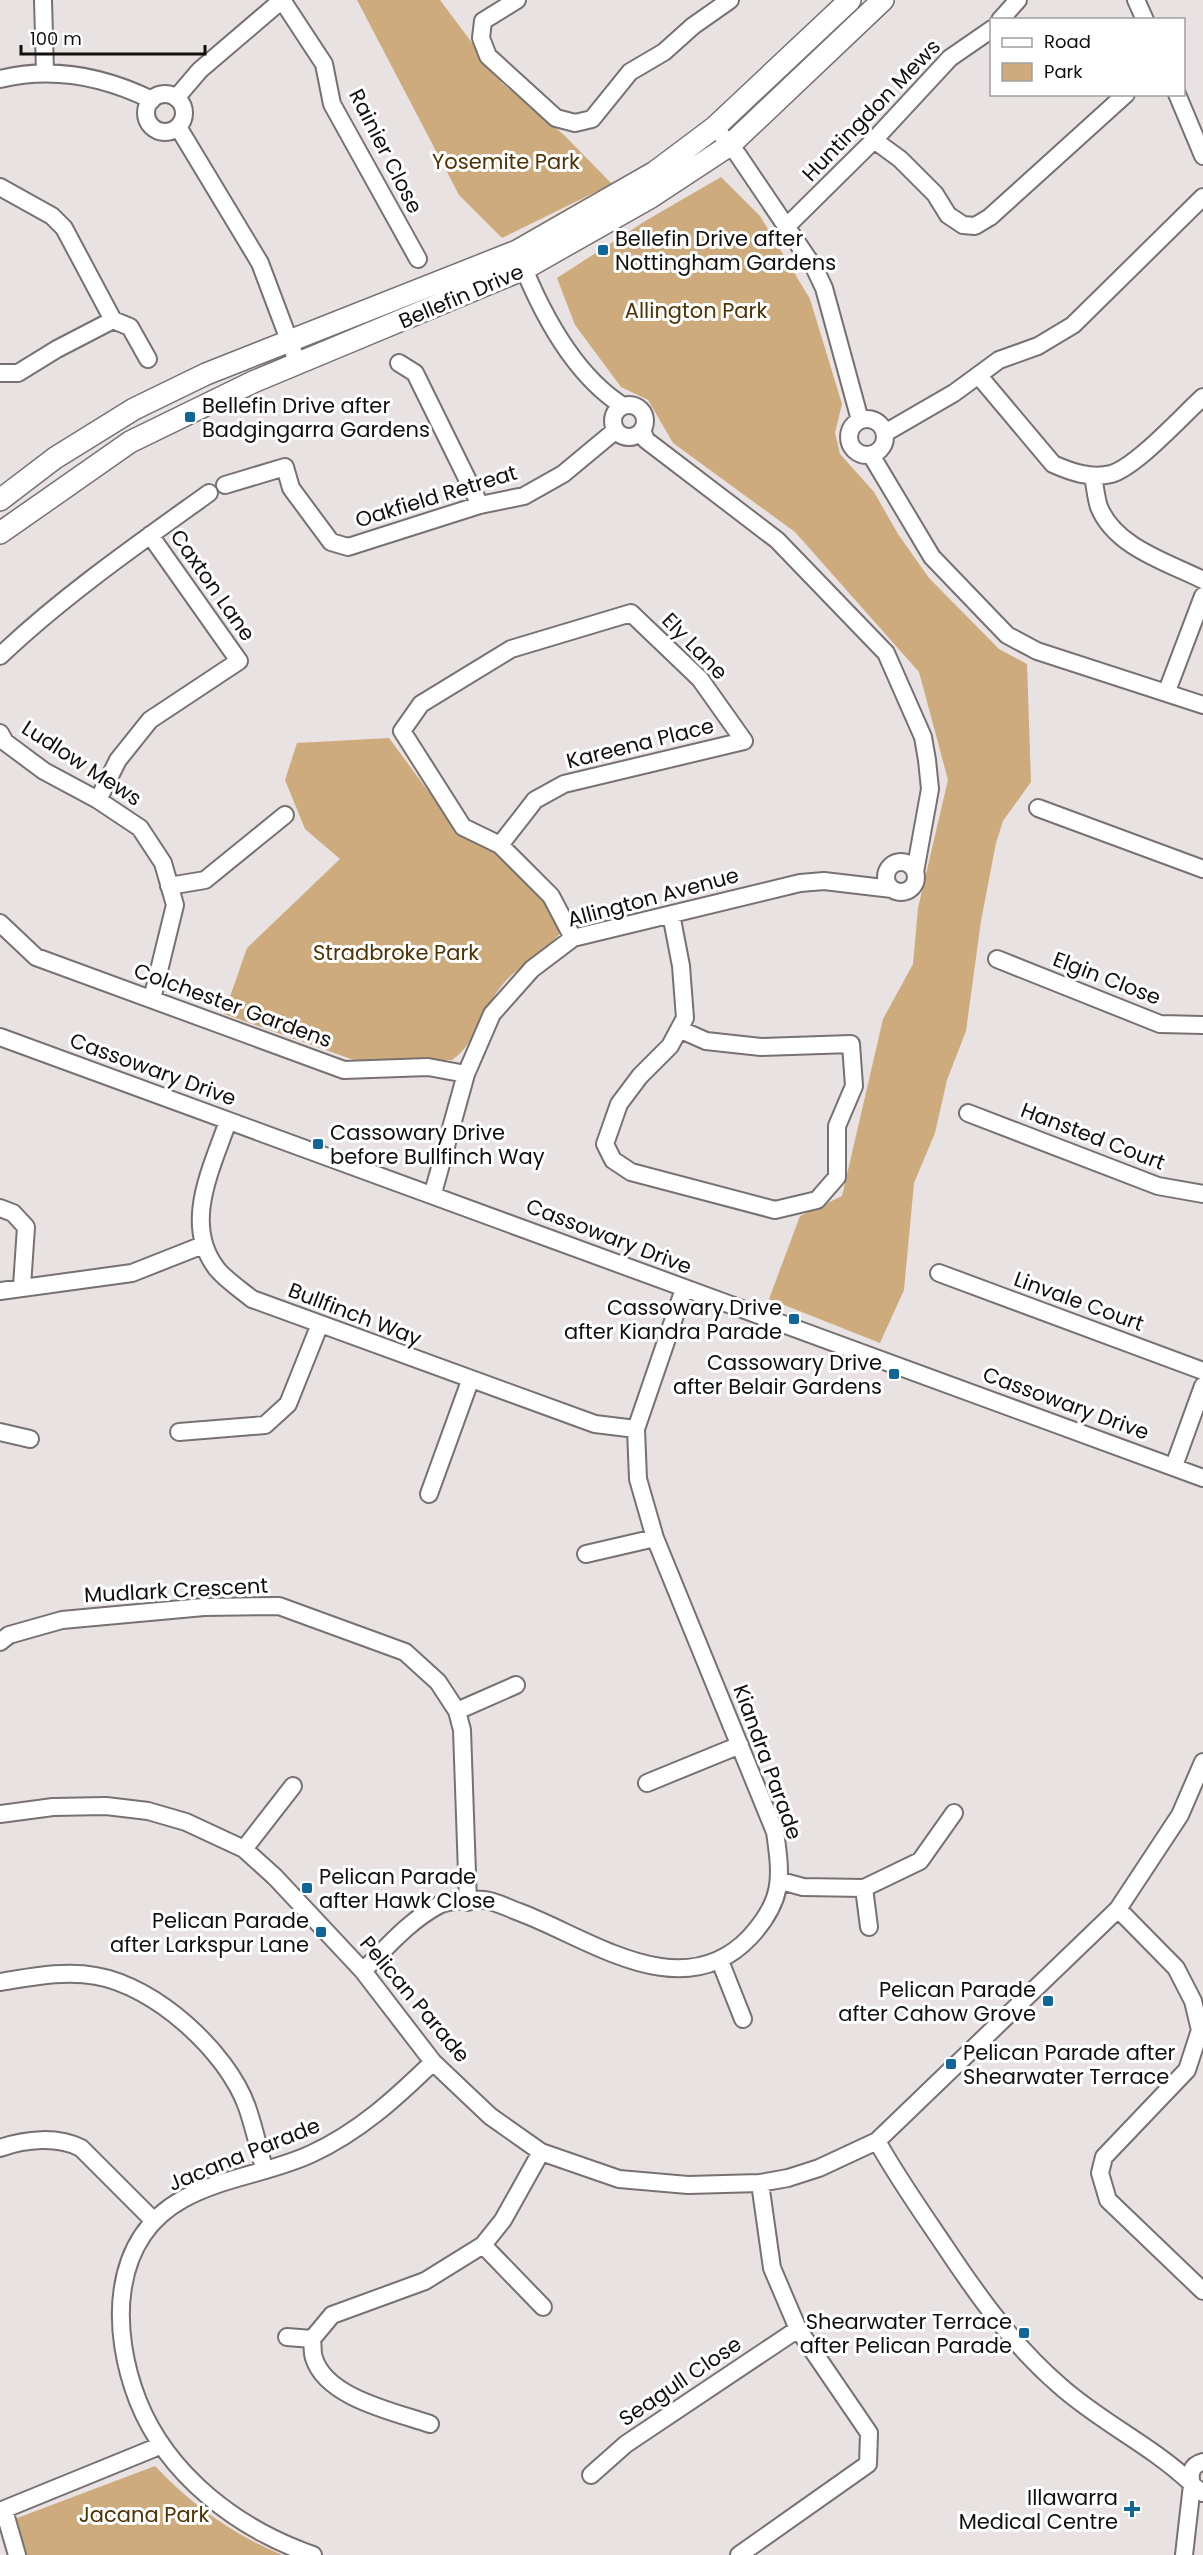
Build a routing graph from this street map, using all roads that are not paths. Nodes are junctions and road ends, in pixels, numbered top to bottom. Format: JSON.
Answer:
{"nodes":[{"id":1,"x":43,"y":0,"type":"edge"},
{"id":2,"x":282,"y":0,"type":"edge"},
{"id":3,"x":518,"y":0,"type":"edge"},
{"id":4,"x":730,"y":0,"type":"edge"},
{"id":5,"x":850,"y":0,"type":"edge"},
{"id":6,"x":884,"y":0,"type":"edge"},
{"id":7,"x":1018,"y":0,"type":"edge"},
{"id":8,"x":1136,"y":0,"type":"edge"},
{"id":9,"x":1002,"y":18,"type":"edge"},
{"id":10,"x":1144,"y":18,"type":"edge"},
{"id":11,"x":990,"y":30,"type":"edge"},
{"id":12,"x":45,"y":72,"type":"junction"},
{"id":13,"x":0,"y":79,"type":"edge"},
{"id":14,"x":1124,"y":96,"type":"edge"},
{"id":15,"x":1178,"y":96,"type":"edge"},
{"id":16,"x":176,"y":98,"type":"junction"},
{"id":17,"x":152,"y":100,"type":"junction"},
{"id":18,"x":178,"y":127,"type":"junction"},
{"id":19,"x":715,"y":127,"type":"junction"},
{"id":20,"x":874,"y":140,"type":"junction"},
{"id":21,"x":730,"y":145,"type":"junction"},
{"id":22,"x":1203,"y":156,"type":"edge"},
{"id":23,"x":0,"y":187,"type":"edge"},
{"id":24,"x":1203,"y":197,"type":"edge"},
{"id":25,"x":786,"y":227,"type":"junction"},
{"id":26,"x":418,"y":260,"type":"dead end"},
{"id":27,"x":521,"y":260,"type":"junction"},
{"id":28,"x":113,"y":320,"type":"junction"},
{"id":29,"x":289,"y":341,"type":"junction"},
{"id":30,"x":148,"y":359,"type":"dead end"},
{"id":31,"x":399,"y":363,"type":"dead end"},
{"id":32,"x":298,"y":364,"type":"junction"},
{"id":33,"x":0,"y":374,"type":"edge"},
{"id":34,"x":978,"y":376,"type":"junction"},
{"id":35,"x":1203,"y":397,"type":"edge"},
{"id":36,"x":623,"y":405,"type":"junction"},
{"id":37,"x":860,"y":420,"type":"junction"},
{"id":38,"x":616,"y":430,"type":"junction"},
{"id":39,"x":642,"y":430,"type":"junction"},
{"id":40,"x":885,"y":433,"type":"junction"},
{"id":41,"x":871,"y":455,"type":"junction"},
{"id":42,"x":1093,"y":476,"type":"junction"},
{"id":43,"x":225,"y":485,"type":"dead end"},
{"id":44,"x":209,"y":493,"type":"dead end"},
{"id":45,"x":0,"y":500,"type":"edge"},
{"id":46,"x":480,"y":505,"type":"junction"},
{"id":47,"x":0,"y":533,"type":"edge"},
{"id":48,"x":150,"y":535,"type":"junction"},
{"id":49,"x":1203,"y":580,"type":"edge"},
{"id":50,"x":1203,"y":596,"type":"edge"},
{"id":51,"x":0,"y":656,"type":"edge"},
{"id":52,"x":1167,"y":692,"type":"junction"},
{"id":53,"x":1203,"y":705,"type":"edge"},
{"id":54,"x":0,"y":733,"type":"edge"},
{"id":55,"x":744,"y":741,"type":"joint"},
{"id":56,"x":99,"y":800,"type":"junction"},
{"id":57,"x":1038,"y":808,"type":"dead end"},
{"id":58,"x":285,"y":815,"type":"dead end"},
{"id":59,"x":500,"y":845,"type":"junction"},
{"id":60,"x":908,"y":867,"type":"junction"},
{"id":61,"x":1203,"y":869,"type":"edge"},
{"id":62,"x":889,"y":883,"type":"junction"},
{"id":63,"x":169,"y":886,"type":"junction"},
{"id":64,"x":671,"y":914,"type":"junction"},
{"id":65,"x":0,"y":923,"type":"edge"},
{"id":66,"x":573,"y":938,"type":"junction"},
{"id":67,"x":997,"y":959,"type":"dead end"},
{"id":68,"x":152,"y":999,"type":"junction"},
{"id":69,"x":1203,"y":1025,"type":"edge"},
{"id":70,"x":679,"y":1029,"type":"junction"},
{"id":71,"x":0,"y":1037,"type":"edge"},
{"id":72,"x":466,"y":1074,"type":"junction"},
{"id":73,"x":968,"y":1113,"type":"dead end"},
{"id":74,"x":228,"y":1121,"type":"junction"},
{"id":75,"x":433,"y":1193,"type":"junction"},
{"id":76,"x":1203,"y":1194,"type":"edge"},
{"id":77,"x":0,"y":1208,"type":"edge"},
{"id":78,"x":203,"y":1245,"type":"junction"},
{"id":79,"x":939,"y":1274,"type":"dead end"},
{"id":80,"x":22,"y":1286,"type":"junction"},
{"id":81,"x":684,"y":1289,"type":"junction"},
{"id":82,"x":0,"y":1291,"type":"edge"},
{"id":83,"x":320,"y":1324,"type":"junction"},
{"id":84,"x":1203,"y":1371,"type":"edge"},
{"id":85,"x":470,"y":1381,"type":"junction"},
{"id":86,"x":1203,"y":1386,"type":"edge"},
{"id":87,"x":636,"y":1430,"type":"junction"},
{"id":88,"x":0,"y":1432,"type":"edge"},
{"id":89,"x":179,"y":1432,"type":"dead end"},
{"id":90,"x":30,"y":1438,"type":"dead end"},
{"id":91,"x":1174,"y":1466,"type":"junction"},
{"id":92,"x":1203,"y":1478,"type":"edge"},
{"id":93,"x":429,"y":1494,"type":"dead end"},
{"id":94,"x":655,"y":1538,"type":"junction"},
{"id":95,"x":586,"y":1554,"type":"dead end"},
{"id":96,"x":0,"y":1642,"type":"edge"},
{"id":97,"x":516,"y":1685,"type":"dead end"},
{"id":98,"x":457,"y":1711,"type":"junction"},
{"id":99,"x":740,"y":1745,"type":"junction"},
{"id":100,"x":1203,"y":1762,"type":"edge"},
{"id":101,"x":647,"y":1783,"type":"dead end"},
{"id":102,"x":293,"y":1786,"type":"dead end"},
{"id":103,"x":954,"y":1813,"type":"dead end"},
{"id":104,"x":0,"y":1814,"type":"edge"},
{"id":105,"x":244,"y":1849,"type":"junction"},
{"id":106,"x":781,"y":1881,"type":"junction"},
{"id":107,"x":864,"y":1888,"type":"junction"},
{"id":108,"x":468,"y":1902,"type":"junction"},
{"id":109,"x":1118,"y":1910,"type":"junction"},
{"id":110,"x":869,"y":1927,"type":"dead end"},
{"id":111,"x":720,"y":1961,"type":"junction"},
{"id":112,"x":363,"y":1971,"type":"junction"},
{"id":113,"x":0,"y":1982,"type":"edge"},
{"id":114,"x":743,"y":2019,"type":"dead end"},
{"id":115,"x":1201,"y":2031,"type":"edge"},
{"id":116,"x":433,"y":2062,"type":"junction"},
{"id":117,"x":877,"y":2141,"type":"junction"},
{"id":118,"x":0,"y":2148,"type":"edge"},
{"id":119,"x":541,"y":2152,"type":"junction"},
{"id":120,"x":264,"y":2169,"type":"junction"},
{"id":121,"x":759,"y":2183,"type":"junction"},
{"id":122,"x":154,"y":2221,"type":"junction"},
{"id":123,"x":483,"y":2245,"type":"junction"},
{"id":124,"x":1203,"y":2291,"type":"edge"},
{"id":125,"x":543,"y":2307,"type":"dead end"},
{"id":126,"x":798,"y":2329,"type":"junction"},
{"id":127,"x":287,"y":2337,"type":"dead end"},
{"id":128,"x":312,"y":2339,"type":"junction"},
{"id":129,"x":430,"y":2424,"type":"dead end"},
{"id":130,"x":162,"y":2445,"type":"junction"},
{"id":131,"x":1156,"y":2452,"type":"junction"},
{"id":132,"x":1201,"y":2462,"type":"edge"},
{"id":133,"x":591,"y":2475,"type":"dead end"},
{"id":134,"x":1195,"y":2487,"type":"edge"},
{"id":135,"x":1203,"y":2500,"type":"edge"},
{"id":136,"x":2,"y":2510,"type":"edge"},
{"id":137,"x":1188,"y":2531,"type":"junction"},
{"id":138,"x":17,"y":2555,"type":"edge"},
{"id":139,"x":313,"y":2555,"type":"edge"},
{"id":140,"x":739,"y":2555,"type":"edge"},
{"id":141,"x":1184,"y":2555,"type":"edge"}],
"edges":[{"from":1,"to":12,"type":"street"},
{"from":2,"to":16,"type":"street"},
{"from":2,"to":26,"type":"street","name":"Rainier Close"},
{"from":3,"to":4,"type":"street"},
{"from":5,"to":19,"type":"main road","name":"Bellefin Drive"},
{"from":6,"to":21,"type":"main road","name":"Bellefin Drive"},
{"from":7,"to":9,"type":"street"},
{"from":8,"to":10,"type":"street"},
{"from":11,"to":20,"type":"street","name":"Huntingdon Mews"},
{"from":12,"to":13,"type":"street"},
{"from":12,"to":17,"type":"street"},
{"from":14,"to":20,"type":"street"},
{"from":15,"to":22,"type":"street"},
{"from":16,"to":17,"type":"street"},
{"from":16,"to":18,"type":"street"},
{"from":17,"to":18,"type":"street"},
{"from":18,"to":29,"type":"street"},
{"from":19,"to":21,"type":"street"},
{"from":19,"to":27,"type":"main road","name":"Bellefin Drive"},
{"from":20,"to":25,"type":"street","name":"Huntingdon Mews"},
{"from":21,"to":25,"type":"street"},
{"from":21,"to":27,"type":"main road","name":"Bellefin Drive"},
{"from":23,"to":28,"type":"street"},
{"from":24,"to":34,"type":"street"},
{"from":25,"to":37,"type":"street"},
{"from":27,"to":29,"type":"main road","name":"Bellefin Drive"},
{"from":27,"to":32,"type":"main road","name":"Bellefin Drive"},
{"from":27,"to":36,"type":"street"},
{"from":28,"to":30,"type":"street"},
{"from":28,"to":33,"type":"street"},
{"from":29,"to":32,"type":"street"},
{"from":29,"to":45,"type":"main road","name":"Bellefin Drive"},
{"from":31,"to":46,"type":"street"},
{"from":32,"to":47,"type":"main road","name":"Bellefin Drive"},
{"from":34,"to":40,"type":"street"},
{"from":34,"to":42,"type":"street"},
{"from":35,"to":42,"type":"street"},
{"from":36,"to":38,"type":"street"},
{"from":36,"to":39,"type":"street"},
{"from":37,"to":40,"type":"street"},
{"from":37,"to":41,"type":"street"},
{"from":38,"to":39,"type":"street"},
{"from":38,"to":46,"type":"street","name":"Oakfield Retreat"},
{"from":39,"to":60,"type":"street"},
{"from":40,"to":41,"type":"street"},
{"from":41,"to":52,"type":"street"},
{"from":42,"to":49,"type":"street"},
{"from":43,"to":46,"type":"street","name":"Oakfield Retreat"},
{"from":44,"to":48,"type":"street"},
{"from":48,"to":51,"type":"street"},
{"from":48,"to":56,"type":"street","name":"Caxton Lane"},
{"from":50,"to":52,"type":"street"},
{"from":52,"to":53,"type":"street"},
{"from":54,"to":56,"type":"street","name":"Ludlow Mews"},
{"from":55,"to":59,"type":"street","name":"Kareena Place"},
{"from":55,"to":59,"type":"street","name":"Ely Lane"},
{"from":56,"to":63,"type":"street","name":"Ludlow Mews"},
{"from":57,"to":61,"type":"street"},
{"from":58,"to":63,"type":"street"},
{"from":59,"to":66,"type":"street"},
{"from":60,"to":62,"type":"street"},
{"from":60,"to":62,"type":"street"},
{"from":62,"to":64,"type":"street","name":"Allington Avenue"},
{"from":63,"to":68,"type":"street","name":"Ludlow Mews"},
{"from":64,"to":66,"type":"street","name":"Allington Avenue"},
{"from":64,"to":70,"type":"street"},
{"from":65,"to":68,"type":"street","name":"Colchester Gardens"},
{"from":66,"to":72,"type":"street","name":"Allington Avenue"},
{"from":67,"to":69,"type":"street","name":"Elgin Close"},
{"from":68,"to":72,"type":"street","name":"Colchester Gardens"},
{"from":70,"to":70,"type":"street"},
{"from":71,"to":74,"type":"street","name":"Cassowary Drive"},
{"from":72,"to":75,"type":"street","name":"Allington Avenue"},
{"from":73,"to":76,"type":"street","name":"Hansted Court"},
{"from":74,"to":75,"type":"street","name":"Cassowary Drive"},
{"from":74,"to":78,"type":"street","name":"Bullfinch Way"},
{"from":75,"to":81,"type":"street","name":"Cassowary Drive"},
{"from":77,"to":80,"type":"street"},
{"from":78,"to":80,"type":"street"},
{"from":78,"to":83,"type":"street","name":"Bullfinch Way"},
{"from":79,"to":84,"type":"street","name":"Linvale Court"},
{"from":80,"to":82,"type":"street"},
{"from":81,"to":87,"type":"street","name":"Kiandra Parade"},
{"from":81,"to":91,"type":"street","name":"Cassowary Drive"},
{"from":83,"to":85,"type":"street","name":"Bullfinch Way"},
{"from":83,"to":89,"type":"street"},
{"from":85,"to":87,"type":"street","name":"Bullfinch Way"},
{"from":85,"to":93,"type":"street"},
{"from":86,"to":91,"type":"street"},
{"from":87,"to":94,"type":"street","name":"Kiandra Parade"},
{"from":88,"to":90,"type":"street"},
{"from":91,"to":92,"type":"street","name":"Cassowary Drive"},
{"from":94,"to":95,"type":"street"},
{"from":94,"to":99,"type":"street","name":"Kiandra Parade"},
{"from":96,"to":98,"type":"street","name":"Mudlark Crescent"},
{"from":97,"to":98,"type":"street"},
{"from":98,"to":108,"type":"street","name":"Mudlark Crescent"},
{"from":99,"to":101,"type":"street"},
{"from":99,"to":106,"type":"street","name":"Kiandra Parade"},
{"from":100,"to":109,"type":"street","name":"Pelican Parade"},
{"from":102,"to":105,"type":"street"},
{"from":103,"to":107,"type":"street"},
{"from":104,"to":105,"type":"street","name":"Pelican Parade"},
{"from":105,"to":112,"type":"street","name":"Pelican Parade"},
{"from":106,"to":107,"type":"street"},
{"from":106,"to":111,"type":"street","name":"Kiandra Parade"},
{"from":107,"to":110,"type":"street"},
{"from":108,"to":111,"type":"street","name":"Kiandra Parade"},
{"from":108,"to":112,"type":"street","name":"Kiandra Parade"},
{"from":109,"to":115,"type":"street"},
{"from":109,"to":117,"type":"street","name":"Pelican Parade"},
{"from":111,"to":114,"type":"street"},
{"from":112,"to":116,"type":"street","name":"Pelican Parade"},
{"from":113,"to":120,"type":"street"},
{"from":115,"to":124,"type":"street"},
{"from":116,"to":119,"type":"street","name":"Pelican Parade"},
{"from":116,"to":120,"type":"street","name":"Jacana Parade"},
{"from":117,"to":121,"type":"street","name":"Pelican Parade"},
{"from":117,"to":131,"type":"street"},
{"from":118,"to":122,"type":"street"},
{"from":119,"to":121,"type":"street","name":"Pelican Parade"},
{"from":119,"to":123,"type":"street"},
{"from":120,"to":122,"type":"street","name":"Jacana Parade"},
{"from":121,"to":126,"type":"street"},
{"from":122,"to":130,"type":"street","name":"Jacana Parade"},
{"from":123,"to":125,"type":"street"},
{"from":123,"to":128,"type":"street"},
{"from":126,"to":133,"type":"street","name":"Seagull Close"},
{"from":126,"to":140,"type":"street"},
{"from":127,"to":128,"type":"street"},
{"from":128,"to":129,"type":"street"},
{"from":130,"to":136,"type":"street"},
{"from":130,"to":139,"type":"street","name":"Jacana Parade"},
{"from":131,"to":132,"type":"street"},
{"from":131,"to":134,"type":"street"},
{"from":132,"to":134,"type":"street"},
{"from":134,"to":137,"type":"street"},
{"from":135,"to":137,"type":"street"},
{"from":136,"to":138,"type":"street"},
{"from":137,"to":141,"type":"street"}]}
